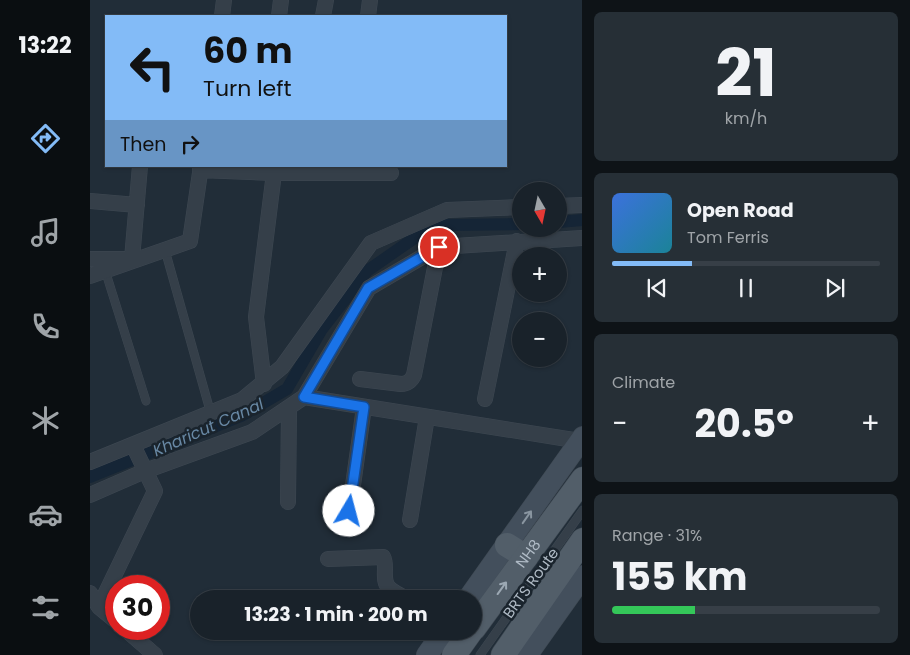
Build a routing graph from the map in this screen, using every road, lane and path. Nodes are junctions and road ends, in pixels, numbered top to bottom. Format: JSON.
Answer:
{"nodes":[{"id":1,"x":224,"y":0,"type":"edge"},
{"id":2,"x":281,"y":0,"type":"edge"},
{"id":3,"x":326,"y":0,"type":"edge"},
{"id":4,"x":370,"y":0,"type":"edge"},
{"id":5,"x":222,"y":15,"type":"edge"},
{"id":6,"x":279,"y":15,"type":"edge"},
{"id":7,"x":323,"y":15,"type":"edge"},
{"id":8,"x":368,"y":15,"type":"edge"},
{"id":9,"x":140,"y":167,"type":"edge"},
{"id":10,"x":200,"y":168,"type":"edge"},
{"id":11,"x":274,"y":173,"type":"junction"},
{"id":12,"x":390,"y":173,"type":"dead end"},
{"id":13,"x":90,"y":201,"type":"edge"},
{"id":14,"x":136,"y":205,"type":"junction"},
{"id":15,"x":582,"y":205,"type":"edge"},
{"id":16,"x":568,"y":206,"type":"edge"},
{"id":17,"x":512,"y":207,"type":"edge"},
{"id":18,"x":582,"y":238,"type":"edge"},
{"id":19,"x":517,"y":241,"type":"junction"},
{"id":20,"x":439,"y":247,"type":"junction"},
{"id":21,"x":165,"y":250,"type":"junction"},
{"id":22,"x":90,"y":259,"type":"edge"},
{"id":23,"x":135,"y":259,"type":"junction"},
{"id":24,"x":105,"y":270,"type":"junction"},
{"id":25,"x":90,"y":276,"type":"edge"},
{"id":26,"x":360,"y":379,"type":"dead end"},
{"id":27,"x":264,"y":384,"type":"junction"},
{"id":28,"x":304,"y":397,"type":"junction"},
{"id":29,"x":485,"y":399,"type":"dead end"},
{"id":30,"x":146,"y":401,"type":"dead end"},
{"id":31,"x":289,"y":407,"type":"junction"},
{"id":32,"x":364,"y":407,"type":"junction"},
{"id":33,"x":211,"y":414,"type":"junction"},
{"id":34,"x":427,"y":417,"type":"junction"},
{"id":35,"x":581,"y":439,"type":"edge"},
{"id":36,"x":133,"y":446,"type":"junction"},
{"id":37,"x":90,"y":462,"type":"edge"},
{"id":38,"x":145,"y":471,"type":"junction"},
{"id":39,"x":582,"y":478,"type":"edge"},
{"id":40,"x":90,"y":495,"type":"edge"},
{"id":41,"x":288,"y":502,"type":"dead end"},
{"id":42,"x":582,"y":510,"type":"edge"},
{"id":43,"x":410,"y":520,"type":"dead end"},
{"id":44,"x":347,"y":528,"type":"dead end"},
{"id":45,"x":582,"y":540,"type":"edge"},
{"id":46,"x":516,"y":551,"type":"junction"},
{"id":47,"x":328,"y":559,"type":"dead end"},
{"id":48,"x":582,"y":576,"type":"edge"},
{"id":49,"x":392,"y":590,"type":"edge"},
{"id":50,"x":477,"y":590,"type":"edge"},
{"id":51,"x":90,"y":593,"type":"edge"},
{"id":52,"x":99,"y":607,"type":"junction"},
{"id":53,"x":105,"y":612,"type":"edge"},
{"id":54,"x":482,"y":613,"type":"edge"},
{"id":55,"x":138,"y":640,"type":"edge"},
{"id":56,"x":438,"y":640,"type":"edge"},
{"id":57,"x":465,"y":640,"type":"edge"},
{"id":58,"x":155,"y":655,"type":"edge"},
{"id":59,"x":427,"y":655,"type":"edge"},
{"id":60,"x":454,"y":655,"type":"edge"},
{"id":61,"x":480,"y":655,"type":"edge"},
{"id":62,"x":502,"y":655,"type":"edge"},
{"id":63,"x":527,"y":655,"type":"edge"}],
"edges":[{"from":1,"to":5,"type":"street"},
{"from":2,"to":6,"type":"street"},
{"from":3,"to":7,"type":"street"},
{"from":4,"to":8,"type":"street"},
{"from":9,"to":14,"type":"street"},
{"from":10,"to":11,"type":"street"},
{"from":10,"to":21,"type":"street"},
{"from":11,"to":12,"type":"street"},
{"from":11,"to":27,"type":"street"},
{"from":13,"to":14,"type":"street"},
{"from":14,"to":23,"type":"street"},
{"from":15,"to":16,"type":"street"},
{"from":17,"to":27,"type":"street"},
{"from":18,"to":19,"type":"street"},
{"from":19,"to":20,"type":"street"},
{"from":19,"to":29,"type":"street"},
{"from":20,"to":26,"type":"street"},
{"from":20,"to":28,"type":"street"},
{"from":21,"to":23,"type":"street"},
{"from":21,"to":33,"type":"lane"},
{"from":22,"to":23,"type":"street"},
{"from":23,"to":24,"type":"street"},
{"from":24,"to":25,"type":"street"},
{"from":24,"to":30,"type":"lane"},
{"from":27,"to":33,"type":"street"},
{"from":28,"to":31,"type":"street"},
{"from":28,"to":32,"type":"street"},
{"from":31,"to":38,"type":"street"},
{"from":31,"to":41,"type":"street"},
{"from":32,"to":34,"type":"street"},
{"from":32,"to":44,"type":"street"},
{"from":33,"to":36,"type":"street"},
{"from":34,"to":35,"type":"street"},
{"from":34,"to":43,"type":"street"},
{"from":46,"to":35,"type":"street","one_way":true},
{"from":36,"to":37,"type":"street"},
{"from":36,"to":38,"type":"street"},
{"from":38,"to":40,"type":"street"},
{"from":38,"to":52,"type":"street"},
{"from":39,"to":46,"type":"main road","name":"NH8"},
{"from":42,"to":61,"type":"lane","name":"BRTS Route"},
{"from":45,"to":62,"type":"main road"},
{"from":46,"to":50,"type":"street"},
{"from":54,"to":46,"type":"main road","name":"NH8","one_way":true},
{"from":47,"to":49,"type":"street"},
{"from":48,"to":63,"type":"street"},
{"from":51,"to":52,"type":"street"},
{"from":52,"to":53,"type":"street"},
{"from":55,"to":58,"type":"street"},
{"from":56,"to":59,"type":"street"},
{"from":57,"to":60,"type":"main road"}]}
